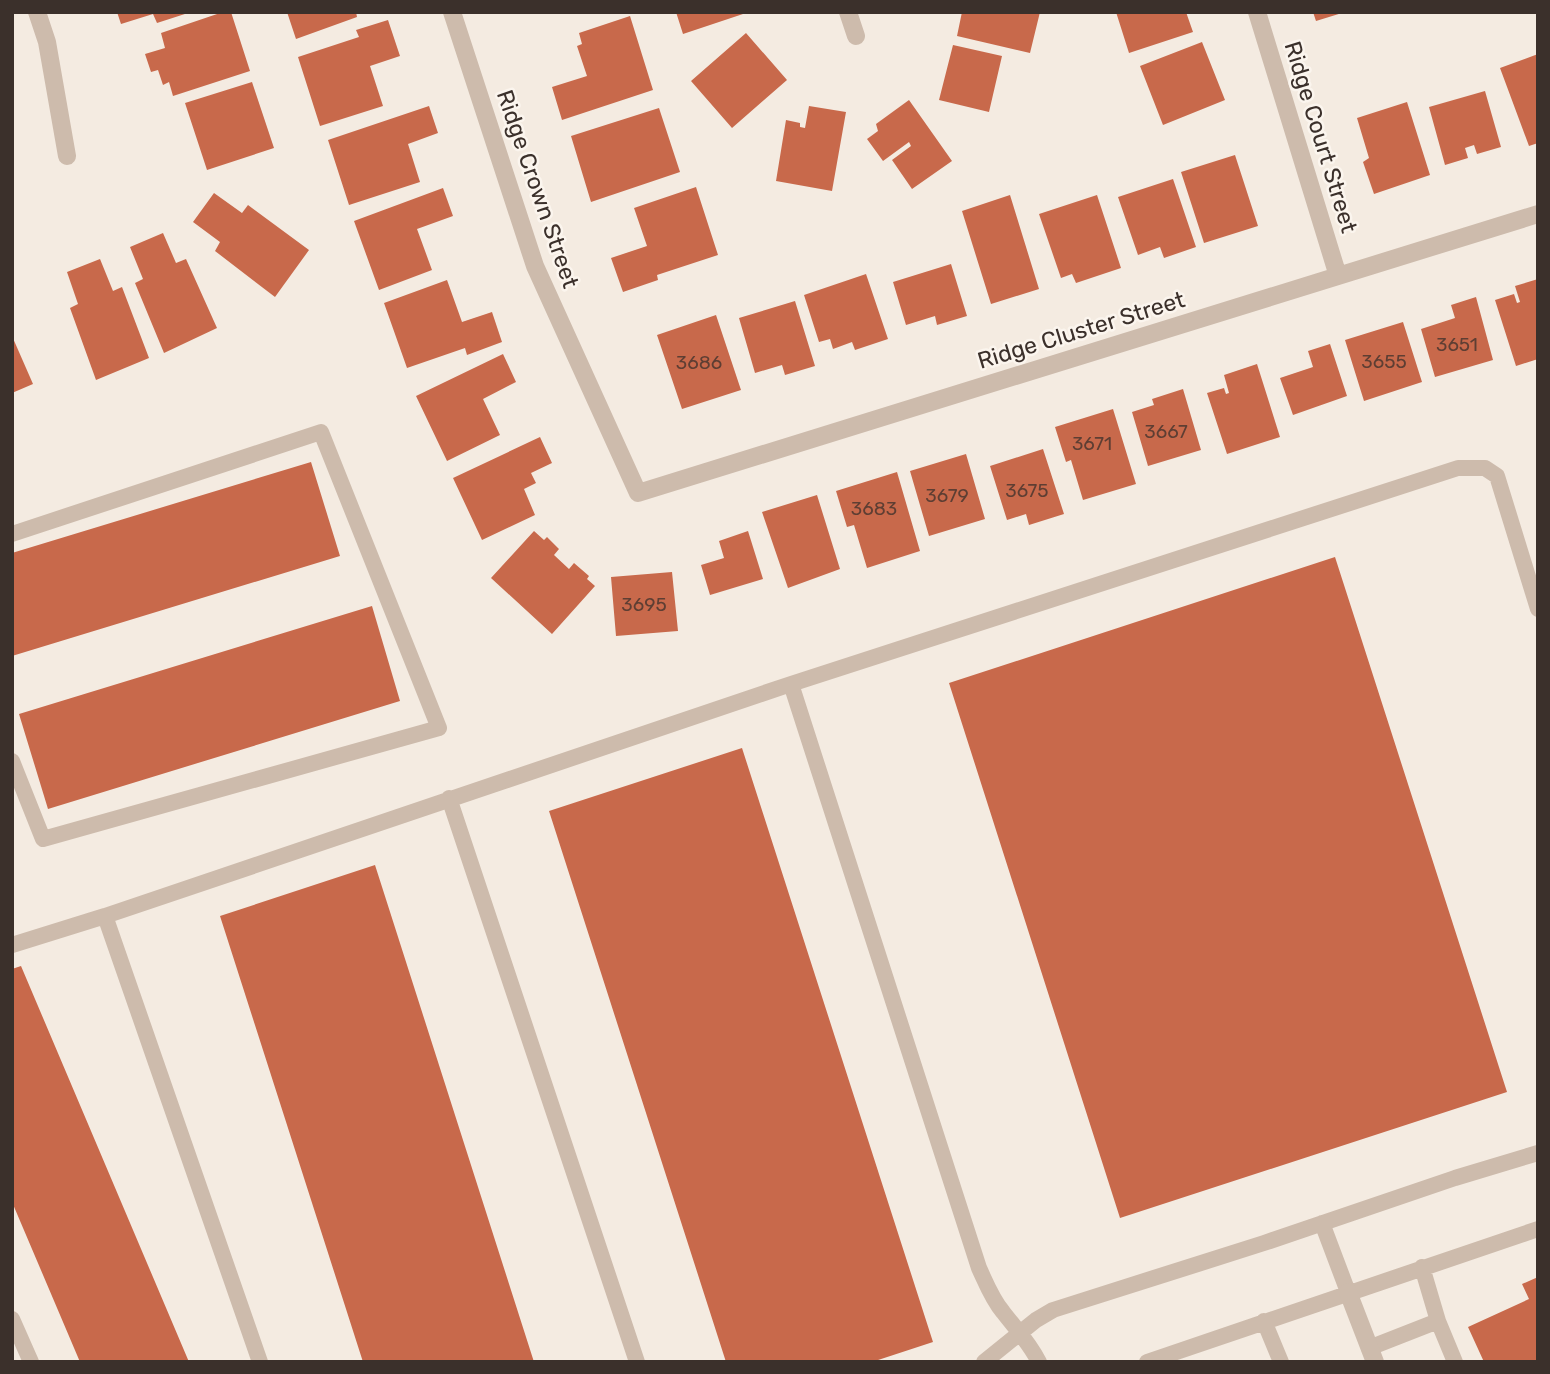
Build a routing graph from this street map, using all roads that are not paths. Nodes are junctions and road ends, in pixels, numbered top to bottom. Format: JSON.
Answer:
{"nodes":[{"id":1,"x":37,"y":12,"type":"edge"},
{"id":2,"x":453,"y":12,"type":"edge"},
{"id":3,"x":848,"y":12,"type":"edge"},
{"id":4,"x":1257,"y":12,"type":"edge"},
{"id":5,"x":856,"y":36,"type":"dead end"},
{"id":6,"x":67,"y":156,"type":"dead end"},
{"id":7,"x":1538,"y":214,"type":"edge"},
{"id":8,"x":1338,"y":276,"type":"junction"},
{"id":9,"x":638,"y":493,"type":"joint"},
{"id":10,"x":12,"y":534,"type":"edge"},
{"id":11,"x":1538,"y":609,"type":"edge"},
{"id":12,"x":790,"y":684,"type":"junction"},
{"id":13,"x":12,"y":761,"type":"edge"},
{"id":14,"x":449,"y":797,"type":"junction"},
{"id":15,"x":105,"y":916,"type":"junction"},
{"id":16,"x":12,"y":945,"type":"edge"},
{"id":17,"x":1538,"y":1153,"type":"edge"},
{"id":18,"x":1322,"y":1223,"type":"junction"},
{"id":19,"x":1538,"y":1229,"type":"edge"},
{"id":20,"x":1422,"y":1267,"type":"junction"},
{"id":21,"x":1348,"y":1292,"type":"junction"},
{"id":22,"x":12,"y":1319,"type":"edge"},
{"id":23,"x":1264,"y":1321,"type":"junction"},
{"id":24,"x":1437,"y":1321,"type":"junction"},
{"id":25,"x":1021,"y":1332,"type":"junction"},
{"id":26,"x":1372,"y":1355,"type":"edge"},
{"id":27,"x":31,"y":1362,"type":"edge"},
{"id":28,"x":260,"y":1362,"type":"edge"},
{"id":29,"x":637,"y":1362,"type":"edge"},
{"id":30,"x":984,"y":1362,"type":"edge"},
{"id":31,"x":1039,"y":1362,"type":"edge"},
{"id":32,"x":1147,"y":1362,"type":"edge"},
{"id":33,"x":1281,"y":1362,"type":"edge"},
{"id":34,"x":1455,"y":1362,"type":"edge"}],
"edges":[{"from":1,"to":6,"type":"street"},
{"from":2,"to":9,"type":"street","name":"Ridge Crown Street"},
{"from":3,"to":5,"type":"street"},
{"from":4,"to":8,"type":"street","name":"Ridge Court Street"},
{"from":7,"to":8,"type":"street","name":"Ridge Cluster Street"},
{"from":8,"to":9,"type":"street","name":"Ridge Cluster Street"},
{"from":10,"to":13,"type":"lane"},
{"from":11,"to":12,"type":"lane"},
{"from":12,"to":14,"type":"lane"},
{"from":12,"to":25,"type":"lane"},
{"from":14,"to":15,"type":"lane"},
{"from":14,"to":29,"type":"lane"},
{"from":15,"to":16,"type":"lane"},
{"from":15,"to":28,"type":"lane"},
{"from":17,"to":18,"type":"lane"},
{"from":18,"to":21,"type":"lane"},
{"from":18,"to":25,"type":"lane"},
{"from":19,"to":20,"type":"lane"},
{"from":20,"to":21,"type":"lane"},
{"from":20,"to":24,"type":"lane"},
{"from":21,"to":23,"type":"lane"},
{"from":21,"to":26,"type":"street"},
{"from":22,"to":27,"type":"lane"},
{"from":23,"to":32,"type":"lane"},
{"from":23,"to":33,"type":"lane"},
{"from":24,"to":26,"type":"lane"},
{"from":24,"to":34,"type":"lane"},
{"from":25,"to":30,"type":"lane"},
{"from":25,"to":31,"type":"lane"}]}
